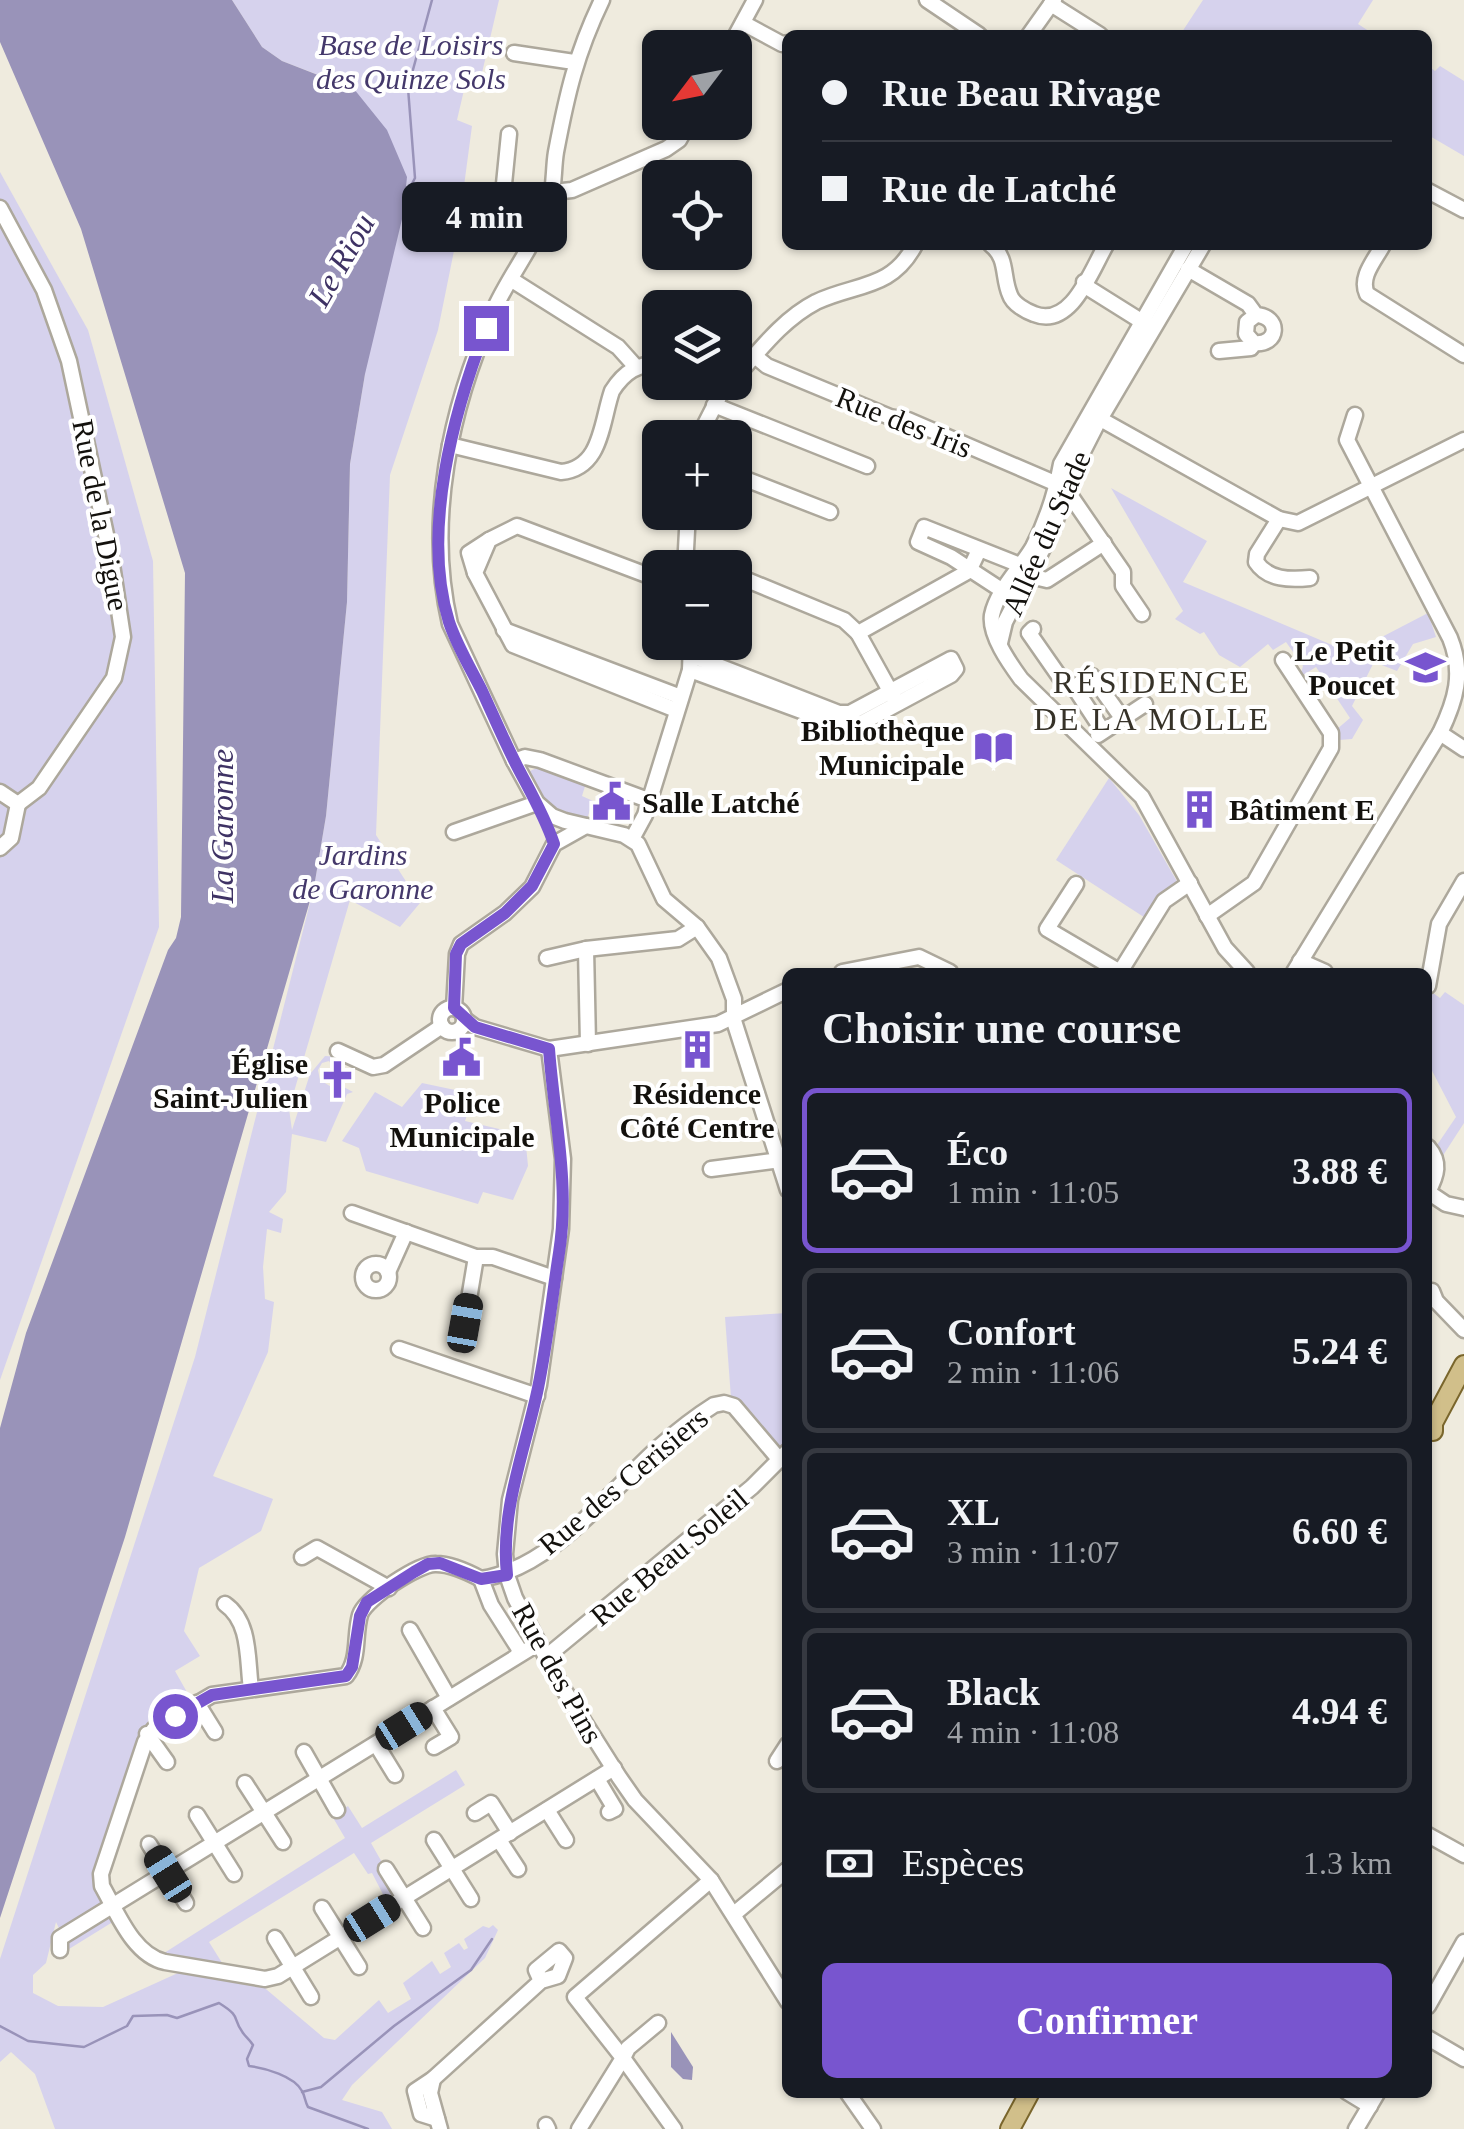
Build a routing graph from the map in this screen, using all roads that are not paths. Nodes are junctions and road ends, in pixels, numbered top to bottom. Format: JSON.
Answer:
{"nodes":[{"id":1,"x":602,"y":0,"type":"edge"},
{"id":2,"x":755,"y":0,"type":"edge"},
{"id":3,"x":926,"y":0,"type":"edge"},
{"id":4,"x":914,"y":1,"type":"edge"},
{"id":5,"x":1053,"y":2,"type":"edge"},
{"id":6,"x":940,"y":9,"type":"junction"},
{"id":7,"x":743,"y":23,"type":"junction"},
{"id":8,"x":739,"y":30,"type":"edge"},
{"id":9,"x":972,"y":30,"type":"edge"},
{"id":10,"x":1032,"y":30,"type":"edge"},
{"id":11,"x":1093,"y":30,"type":"edge"},
{"id":12,"x":782,"y":44,"type":"edge"},
{"id":13,"x":514,"y":53,"type":"dead end"},
{"id":14,"x":574,"y":62,"type":"junction"},
{"id":15,"x":509,"y":134,"type":"dead end"},
{"id":16,"x":678,"y":140,"type":"edge"},
{"id":17,"x":553,"y":187,"type":"junction"},
{"id":18,"x":1432,"y":193,"type":"edge"},
{"id":19,"x":0,"y":208,"type":"edge"},
{"id":20,"x":1464,"y":210,"type":"edge"},
{"id":21,"x":544,"y":219,"type":"junction"},
{"id":22,"x":912,"y":250,"type":"edge"},
{"id":23,"x":996,"y":250,"type":"edge"},
{"id":24,"x":1103,"y":250,"type":"edge"},
{"id":25,"x":1184,"y":250,"type":"edge"},
{"id":26,"x":1200,"y":250,"type":"edge"},
{"id":27,"x":1380,"y":250,"type":"edge"},
{"id":28,"x":1188,"y":269,"type":"junction"},
{"id":29,"x":512,"y":280,"type":"junction"},
{"id":30,"x":1084,"y":282,"type":"junction"},
{"id":31,"x":1256,"y":315,"type":"junction"},
{"id":32,"x":1148,"y":325,"type":"junction"},
{"id":33,"x":1254,"y":342,"type":"junction"},
{"id":34,"x":1220,"y":352,"type":"dead end"},
{"id":35,"x":1464,"y":355,"type":"edge"},
{"id":36,"x":754,"y":356,"type":"junction"},
{"id":37,"x":752,"y":358,"type":"edge"},
{"id":38,"x":642,"y":366,"type":"edge"},
{"id":39,"x":636,"y":367,"type":"junction"},
{"id":40,"x":717,"y":400,"type":"joint"},
{"id":41,"x":1355,"y":415,"type":"dead end"},
{"id":42,"x":1095,"y":416,"type":"junction"},
{"id":43,"x":707,"y":420,"type":"edge"},
{"id":44,"x":1464,"y":440,"type":"edge"},
{"id":45,"x":450,"y":444,"type":"junction"},
{"id":46,"x":867,"y":466,"type":"dead end"},
{"id":47,"x":752,"y":482,"type":"edge"},
{"id":48,"x":1372,"y":487,"type":"junction"},
{"id":49,"x":1062,"y":488,"type":"junction"},
{"id":50,"x":830,"y":512,"type":"dead end"},
{"id":51,"x":1279,"y":519,"type":"junction"},
{"id":52,"x":1104,"y":543,"type":"junction"},
{"id":53,"x":979,"y":550,"type":"junction"},
{"id":54,"x":1025,"y":570,"type":"junction"},
{"id":55,"x":969,"y":571,"type":"junction"},
{"id":56,"x":642,"y":573,"type":"edge"},
{"id":57,"x":1310,"y":578,"type":"dead end"},
{"id":58,"x":752,"y":582,"type":"edge"},
{"id":59,"x":1022,"y":590,"type":"junction"},
{"id":60,"x":1003,"y":591,"type":"junction"},
{"id":61,"x":1142,"y":614,"type":"dead end"},
{"id":62,"x":1033,"y":628,"type":"dead end"},
{"id":63,"x":858,"y":633,"type":"junction"},
{"id":64,"x":1000,"y":643,"type":"junction"},
{"id":65,"x":690,"y":660,"type":"edge"},
{"id":66,"x":700,"y":660,"type":"edge"},
{"id":67,"x":1282,"y":660,"type":"dead end"},
{"id":68,"x":1462,"y":671,"type":"edge"},
{"id":69,"x":1074,"y":687,"type":"junction"},
{"id":70,"x":678,"y":704,"type":"junction"},
{"id":71,"x":1145,"y":704,"type":"dead end"},
{"id":72,"x":1122,"y":718,"type":"junction"},
{"id":73,"x":1103,"y":731,"type":"junction"},
{"id":74,"x":1440,"y":733,"type":"junction"},
{"id":75,"x":1090,"y":743,"type":"junction"},
{"id":76,"x":1464,"y":749,"type":"edge"},
{"id":77,"x":514,"y":761,"type":"junction"},
{"id":78,"x":0,"y":792,"type":"edge"},
{"id":79,"x":648,"y":800,"type":"junction"},
{"id":80,"x":537,"y":803,"type":"junction"},
{"id":81,"x":18,"y":804,"type":"junction"},
{"id":82,"x":586,"y":826,"type":"junction"},
{"id":83,"x":454,"y":832,"type":"dead end"},
{"id":84,"x":632,"y":839,"type":"junction"},
{"id":85,"x":554,"y":844,"type":"junction"},
{"id":86,"x":0,"y":848,"type":"edge"},
{"id":87,"x":1464,"y":881,"type":"edge"},
{"id":88,"x":1190,"y":883,"type":"junction"},
{"id":89,"x":1076,"y":884,"type":"dead end"},
{"id":90,"x":1207,"y":916,"type":"junction"},
{"id":91,"x":698,"y":927,"type":"junction"},
{"id":92,"x":586,"y":949,"type":"junction"},
{"id":93,"x":547,"y":958,"type":"dead end"},
{"id":94,"x":1297,"y":967,"type":"edge"},
{"id":95,"x":872,"y":968,"type":"edge"},
{"id":96,"x":941,"y":968,"type":"edge"},
{"id":97,"x":1113,"y":968,"type":"edge"},
{"id":98,"x":1122,"y":968,"type":"edge"},
{"id":99,"x":1244,"y":968,"type":"edge"},
{"id":100,"x":1431,"y":968,"type":"edge"},
{"id":101,"x":782,"y":993,"type":"edge"},
{"id":102,"x":459,"y":1014,"type":"junction"},
{"id":103,"x":735,"y":1016,"type":"junction"},
{"id":104,"x":588,"y":1044,"type":"junction"},
{"id":105,"x":549,"y":1049,"type":"junction"},
{"id":106,"x":338,"y":1051,"type":"dead end"},
{"id":107,"x":1432,"y":1152,"type":"edge"},
{"id":108,"x":782,"y":1160,"type":"edge"},
{"id":109,"x":710,"y":1169,"type":"dead end"},
{"id":110,"x":1432,"y":1182,"type":"edge"},
{"id":111,"x":1432,"y":1195,"type":"edge"},
{"id":112,"x":1464,"y":1208,"type":"edge"},
{"id":113,"x":352,"y":1213,"type":"dead end"},
{"id":114,"x":406,"y":1232,"type":"junction"},
{"id":115,"x":476,"y":1257,"type":"junction"},
{"id":116,"x":388,"y":1272,"type":"dead end"},
{"id":117,"x":554,"y":1278,"type":"junction"},
{"id":118,"x":1432,"y":1290,"type":"edge"},
{"id":119,"x":1432,"y":1293,"type":"edge"},
{"id":120,"x":1464,"y":1314,"type":"edge"},
{"id":121,"x":465,"y":1323,"type":"dead end"},
{"id":122,"x":1464,"y":1330,"type":"edge"},
{"id":123,"x":399,"y":1349,"type":"dead end"},
{"id":124,"x":1464,"y":1365,"type":"edge"},
{"id":125,"x":1464,"y":1382,"type":"edge"},
{"id":126,"x":536,"y":1396,"type":"junction"},
{"id":127,"x":1432,"y":1423,"type":"edge"},
{"id":128,"x":1432,"y":1434,"type":"edge"},
{"id":129,"x":782,"y":1454,"type":"edge"},
{"id":130,"x":782,"y":1456,"type":"edge"},
{"id":131,"x":302,"y":1557,"type":"dead end"},
{"id":132,"x":507,"y":1575,"type":"junction"},
{"id":133,"x":481,"y":1579,"type":"junction"},
{"id":134,"x":388,"y":1588,"type":"junction"},
{"id":135,"x":225,"y":1604,"type":"dead end"},
{"id":136,"x":410,"y":1630,"type":"dead end"},
{"id":137,"x":542,"y":1650,"type":"junction"},
{"id":138,"x":518,"y":1656,"type":"junction"},
{"id":139,"x":250,"y":1689,"type":"junction"},
{"id":140,"x":449,"y":1698,"type":"junction"},
{"id":141,"x":197,"y":1702,"type":"junction"},
{"id":142,"x":433,"y":1708,"type":"junction"},
{"id":143,"x":215,"y":1732,"type":"dead end"},
{"id":144,"x":148,"y":1734,"type":"junction"},
{"id":145,"x":376,"y":1744,"type":"junction"},
{"id":146,"x":434,"y":1747,"type":"dead end"},
{"id":147,"x":304,"y":1752,"type":"dead end"},
{"id":148,"x":782,"y":1753,"type":"edge"},
{"id":149,"x":777,"y":1761,"type":"dead end"},
{"id":150,"x":168,"y":1762,"type":"dead end"},
{"id":151,"x":614,"y":1768,"type":"junction"},
{"id":152,"x":395,"y":1774,"type":"dead end"},
{"id":153,"x":597,"y":1778,"type":"junction"},
{"id":154,"x":319,"y":1779,"type":"junction"},
{"id":155,"x":245,"y":1783,"type":"dead end"},
{"id":156,"x":337,"y":1810,"type":"dead end"},
{"id":157,"x":547,"y":1810,"type":"junction"},
{"id":158,"x":264,"y":1812,"type":"junction"},
{"id":159,"x":609,"y":1812,"type":"dead end"},
{"id":160,"x":475,"y":1813,"type":"dead end"},
{"id":161,"x":197,"y":1815,"type":"dead end"},
{"id":162,"x":504,"y":1836,"type":"junction"},
{"id":163,"x":1432,"y":1837,"type":"edge"},
{"id":164,"x":434,"y":1840,"type":"dead end"},
{"id":165,"x":566,"y":1840,"type":"dead end"},
{"id":166,"x":282,"y":1842,"type":"dead end"},
{"id":167,"x":150,"y":1844,"type":"dead end"},
{"id":168,"x":216,"y":1844,"type":"junction"},
{"id":169,"x":1464,"y":1855,"type":"edge"},
{"id":170,"x":386,"y":1869,"type":"dead end"},
{"id":171,"x":452,"y":1869,"type":"junction"},
{"id":172,"x":518,"y":1869,"type":"dead end"},
{"id":173,"x":168,"y":1874,"type":"junction"},
{"id":174,"x":234,"y":1874,"type":"dead end"},
{"id":175,"x":782,"y":1875,"type":"edge"},
{"id":176,"x":712,"y":1880,"type":"junction"},
{"id":177,"x":404,"y":1898,"type":"junction"},
{"id":178,"x":471,"y":1899,"type":"dead end"},
{"id":179,"x":186,"y":1903,"type":"dead end"},
{"id":180,"x":114,"y":1906,"type":"junction"},
{"id":181,"x":322,"y":1908,"type":"dead end"},
{"id":182,"x":734,"y":1914,"type":"junction"},
{"id":183,"x":423,"y":1928,"type":"dead end"},
{"id":184,"x":275,"y":1938,"type":"dead end"},
{"id":185,"x":341,"y":1938,"type":"junction"},
{"id":186,"x":1464,"y":1942,"type":"edge"},
{"id":187,"x":60,"y":1950,"type":"dead end"},
{"id":188,"x":293,"y":1967,"type":"junction"},
{"id":189,"x":359,"y":1967,"type":"dead end"},
{"id":190,"x":558,"y":1976,"type":"junction"},
{"id":191,"x":541,"y":1982,"type":"junction"},
{"id":192,"x":782,"y":1992,"type":"edge"},
{"id":193,"x":312,"y":1997,"type":"dead end"},
{"id":194,"x":575,"y":1997,"type":"junction"},
{"id":195,"x":1432,"y":1999,"type":"edge"},
{"id":196,"x":658,"y":2023,"type":"dead end"},
{"id":197,"x":1432,"y":2040,"type":"edge"},
{"id":198,"x":623,"y":2058,"type":"junction"},
{"id":199,"x":1464,"y":2059,"type":"edge"},
{"id":200,"x":851,"y":2098,"type":"edge"},
{"id":201,"x":1027,"y":2098,"type":"edge"},
{"id":202,"x":1374,"y":2099,"type":"edge"},
{"id":203,"x":439,"y":2124,"type":"edge"},
{"id":204,"x":578,"y":2129,"type":"edge"},
{"id":205,"x":674,"y":2129,"type":"edge"},
{"id":206,"x":873,"y":2129,"type":"edge"},
{"id":207,"x":1010,"y":2129,"type":"edge"},
{"id":208,"x":1356,"y":2129,"type":"edge"}],
"edges":[{"from":1,"to":14,"type":"street"},
{"from":2,"to":7,"type":"street"},
{"from":3,"to":6,"type":"street"},
{"from":4,"to":6,"type":"street"},
{"from":5,"to":10,"type":"street"},
{"from":5,"to":11,"type":"street"},
{"from":6,"to":9,"type":"street"},
{"from":7,"to":8,"type":"street"},
{"from":7,"to":12,"type":"street"},
{"from":13,"to":14,"type":"street"},
{"from":14,"to":17,"type":"street"},
{"from":15,"to":21,"type":"street"},
{"from":16,"to":17,"type":"street"},
{"from":17,"to":21,"type":"street"},
{"from":18,"to":20,"type":"street"},
{"from":19,"to":81,"type":"street","name":"Rue de la Digue"},
{"from":21,"to":29,"type":"street"},
{"from":22,"to":36,"type":"street"},
{"from":23,"to":30,"type":"street"},
{"from":24,"to":30,"type":"street"},
{"from":25,"to":32,"type":"street","name":"Allée du Stade"},
{"from":26,"to":28,"type":"street","name":"Allée du Stade"},
{"from":27,"to":35,"type":"street"},
{"from":28,"to":31,"type":"street"},
{"from":28,"to":32,"type":"street","name":"Allée du Stade"},
{"from":29,"to":39,"type":"street"},
{"from":29,"to":45,"type":"street"},
{"from":30,"to":32,"type":"street"},
{"from":31,"to":33,"type":"street"},
{"from":31,"to":33,"type":"street"},
{"from":32,"to":42,"type":"street","name":"Allée du Stade"},
{"from":33,"to":34,"type":"street"},
{"from":36,"to":37,"type":"street"},
{"from":36,"to":49,"type":"street","name":"Rue des Iris"},
{"from":38,"to":39,"type":"street"},
{"from":39,"to":45,"type":"street"},
{"from":40,"to":43,"type":"street"},
{"from":40,"to":46,"type":"street"},
{"from":41,"to":48,"type":"street"},
{"from":42,"to":49,"type":"street","name":"Allée du Stade"},
{"from":42,"to":51,"type":"street"},
{"from":44,"to":48,"type":"street"},
{"from":45,"to":77,"type":"street"},
{"from":47,"to":50,"type":"street"},
{"from":48,"to":51,"type":"street"},
{"from":48,"to":68,"type":"street"},
{"from":49,"to":52,"type":"street"},
{"from":49,"to":54,"type":"street","name":"Allée du Stade"},
{"from":51,"to":57,"type":"street"},
{"from":52,"to":54,"type":"street"},
{"from":52,"to":61,"type":"street"},
{"from":53,"to":54,"type":"street"},
{"from":53,"to":55,"type":"street"},
{"from":53,"to":55,"type":"street"},
{"from":54,"to":59,"type":"street","name":"Allée du Stade"},
{"from":54,"to":60,"type":"street","name":"Allée du Stade"},
{"from":55,"to":60,"type":"street"},
{"from":55,"to":63,"type":"street"},
{"from":56,"to":70,"type":"street"},
{"from":58,"to":63,"type":"street"},
{"from":59,"to":60,"type":"street"},
{"from":59,"to":64,"type":"street","name":"Allée du Stade"},
{"from":60,"to":64,"type":"street","name":"Allée du Stade"},
{"from":62,"to":69,"type":"street"},
{"from":63,"to":66,"type":"street"},
{"from":64,"to":75,"type":"street"},
{"from":65,"to":70,"type":"street"},
{"from":67,"to":90,"type":"street"},
{"from":68,"to":74,"type":"street"},
{"from":69,"to":72,"type":"street"},
{"from":69,"to":73,"type":"street"},
{"from":70,"to":79,"type":"street"},
{"from":71,"to":72,"type":"street"},
{"from":72,"to":73,"type":"street"},
{"from":73,"to":75,"type":"street"},
{"from":74,"to":76,"type":"street"},
{"from":74,"to":94,"type":"street"},
{"from":75,"to":88,"type":"street"},
{"from":77,"to":79,"type":"street"},
{"from":77,"to":80,"type":"street"},
{"from":78,"to":81,"type":"street"},
{"from":79,"to":84,"type":"street"},
{"from":80,"to":82,"type":"street"},
{"from":80,"to":83,"type":"street"},
{"from":80,"to":85,"type":"street"},
{"from":81,"to":86,"type":"street"},
{"from":82,"to":84,"type":"street"},
{"from":82,"to":85,"type":"street"},
{"from":84,"to":91,"type":"street"},
{"from":85,"to":102,"type":"street"},
{"from":87,"to":100,"type":"street"},
{"from":88,"to":90,"type":"street"},
{"from":88,"to":98,"type":"street"},
{"from":89,"to":97,"type":"street"},
{"from":90,"to":99,"type":"street"},
{"from":91,"to":92,"type":"street"},
{"from":91,"to":103,"type":"street"},
{"from":92,"to":93,"type":"street"},
{"from":92,"to":104,"type":"street"},
{"from":95,"to":96,"type":"street"},
{"from":101,"to":103,"type":"street"},
{"from":102,"to":105,"type":"street"},
{"from":102,"to":106,"type":"street"},
{"from":103,"to":104,"type":"street"},
{"from":103,"to":108,"type":"street"},
{"from":104,"to":105,"type":"street"},
{"from":105,"to":117,"type":"street","name":"Rue des Pins"},
{"from":107,"to":110,"type":"street"},
{"from":108,"to":109,"type":"street"},
{"from":111,"to":112,"type":"street"},
{"from":113,"to":114,"type":"street"},
{"from":114,"to":115,"type":"street"},
{"from":114,"to":116,"type":"street"},
{"from":115,"to":117,"type":"street"},
{"from":115,"to":121,"type":"street"},
{"from":117,"to":126,"type":"street","name":"Rue des Pins"},
{"from":118,"to":120,"type":"street"},
{"from":119,"to":122,"type":"street"},
{"from":123,"to":126,"type":"street"},
{"from":124,"to":127,"type":"main road"},
{"from":125,"to":128,"type":"main road"},
{"from":126,"to":132,"type":"street","name":"Rue des Pins"},
{"from":129,"to":132,"type":"street","name":"Rue des Cerisiers"},
{"from":130,"to":137,"type":"street","name":"Rue Beau Soleil"},
{"from":131,"to":134,"type":"street"},
{"from":132,"to":133,"type":"street"},
{"from":132,"to":137,"type":"street","name":"Rue des Pins"},
{"from":133,"to":134,"type":"street"},
{"from":133,"to":138,"type":"street","name":"Rue des Pins"},
{"from":134,"to":139,"type":"street"},
{"from":135,"to":139,"type":"street"},
{"from":136,"to":140,"type":"street"},
{"from":137,"to":138,"type":"street","name":"Rue Beau Soleil"},
{"from":137,"to":151,"type":"street","name":"Rue des Pins"},
{"from":138,"to":140,"type":"street","name":"Rue Beau Soleil"},
{"from":139,"to":141,"type":"street"},
{"from":140,"to":142,"type":"street","name":"Rue Beau Soleil"},
{"from":141,"to":143,"type":"street"},
{"from":141,"to":144,"type":"street"},
{"from":142,"to":145,"type":"street","name":"Rue Beau Soleil"},
{"from":142,"to":146,"type":"street"},
{"from":144,"to":150,"type":"street"},
{"from":144,"to":180,"type":"street"},
{"from":145,"to":152,"type":"street"},
{"from":145,"to":154,"type":"street","name":"Rue Beau Soleil"},
{"from":147,"to":154,"type":"street"},
{"from":148,"to":149,"type":"street"},
{"from":151,"to":153,"type":"street"},
{"from":151,"to":176,"type":"street","name":"Rue des Pins"},
{"from":153,"to":157,"type":"street"},
{"from":153,"to":159,"type":"street"},
{"from":154,"to":156,"type":"street"},
{"from":154,"to":158,"type":"street","name":"Rue Beau Soleil"},
{"from":155,"to":158,"type":"street"},
{"from":157,"to":162,"type":"street"},
{"from":157,"to":165,"type":"street"},
{"from":158,"to":166,"type":"street"},
{"from":158,"to":168,"type":"street","name":"Rue Beau Soleil"},
{"from":160,"to":162,"type":"street"},
{"from":161,"to":168,"type":"street"},
{"from":162,"to":171,"type":"street"},
{"from":162,"to":172,"type":"street"},
{"from":163,"to":169,"type":"street"},
{"from":164,"to":171,"type":"street"},
{"from":167,"to":173,"type":"street"},
{"from":168,"to":173,"type":"street","name":"Rue Beau Soleil"},
{"from":168,"to":174,"type":"street"},
{"from":170,"to":177,"type":"street"},
{"from":171,"to":177,"type":"street"},
{"from":171,"to":178,"type":"street"},
{"from":173,"to":179,"type":"street"},
{"from":173,"to":180,"type":"street","name":"Rue Beau Soleil"},
{"from":175,"to":182,"type":"street"},
{"from":176,"to":182,"type":"street","name":"Rue des Pins"},
{"from":176,"to":194,"type":"street"},
{"from":177,"to":183,"type":"street"},
{"from":177,"to":185,"type":"street"},
{"from":180,"to":187,"type":"street","name":"Rue Beau Soleil"},
{"from":180,"to":188,"type":"street"},
{"from":181,"to":185,"type":"street"},
{"from":182,"to":192,"type":"street","name":"Rue des Pins"},
{"from":184,"to":188,"type":"street"},
{"from":185,"to":188,"type":"street"},
{"from":185,"to":189,"type":"street"},
{"from":186,"to":195,"type":"street"},
{"from":188,"to":193,"type":"street"},
{"from":190,"to":191,"type":"street"},
{"from":190,"to":191,"type":"street"},
{"from":190,"to":194,"type":"street"},
{"from":191,"to":203,"type":"street"},
{"from":194,"to":198,"type":"street"},
{"from":196,"to":198,"type":"street"},
{"from":197,"to":199,"type":"street"},
{"from":198,"to":204,"type":"street"},
{"from":198,"to":205,"type":"street"},
{"from":200,"to":206,"type":"street"},
{"from":201,"to":207,"type":"main road"},
{"from":202,"to":208,"type":"street"}]}
